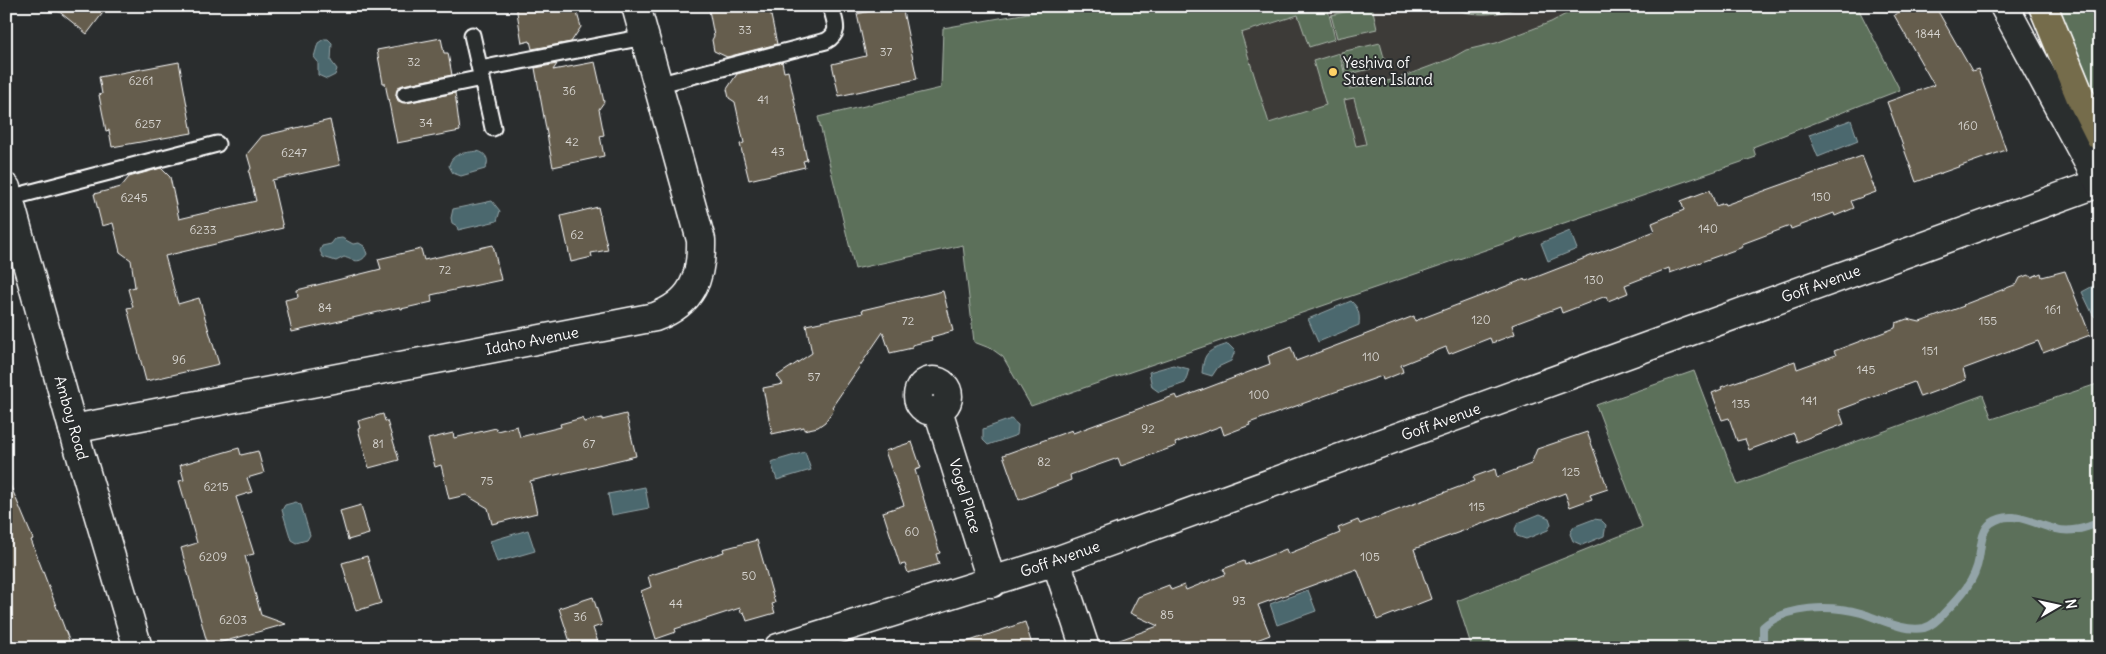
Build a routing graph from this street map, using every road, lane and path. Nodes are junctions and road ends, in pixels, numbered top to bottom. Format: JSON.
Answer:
{"nodes":[{"id":1,"x":636,"y":6,"type":"edge"},
{"id":2,"x":831,"y":6,"type":"edge"},
{"id":3,"x":2004,"y":6,"type":"edge"},
{"id":4,"x":2043,"y":6,"type":"edge"},
{"id":5,"x":472,"y":35,"type":"dead end"},
{"id":6,"x":644,"y":37,"type":"junction"},
{"id":7,"x":481,"y":73,"type":"junction"},
{"id":8,"x":657,"y":86,"type":"junction"},
{"id":9,"x":405,"y":94,"type":"dead end"},
{"id":10,"x":493,"y":128,"type":"dead end"},
{"id":11,"x":2100,"y":136,"type":"edge"},
{"id":12,"x":217,"y":144,"type":"dead end"},
{"id":13,"x":2100,"y":184,"type":"edge"},
{"id":14,"x":8,"y":193,"type":"edge"},
{"id":15,"x":13,"y":240,"type":"edge"},
{"id":16,"x":938,"y":410,"type":"dead end"},
{"id":17,"x":73,"y":429,"type":"junction"},
{"id":18,"x":1056,"y":561,"type":"junction"},
{"id":19,"x":992,"y":582,"type":"junction"},
{"id":20,"x":138,"y":648,"type":"edge"},
{"id":21,"x":778,"y":648,"type":"edge"},
{"id":22,"x":1085,"y":648,"type":"edge"}],
"edges":[{"from":1,"to":6,"type":"street","name":"Idaho Avenue"},
{"from":2,"to":8,"type":"lane"},
{"from":3,"to":13,"type":"street"},
{"from":4,"to":11,"type":"highway"},
{"from":5,"to":7,"type":"lane"},
{"from":6,"to":7,"type":"lane"},
{"from":6,"to":8,"type":"street","name":"Idaho Avenue"},
{"from":7,"to":9,"type":"lane"},
{"from":7,"to":10,"type":"lane"},
{"from":8,"to":17,"type":"street","name":"Idaho Avenue"},
{"from":12,"to":14,"type":"lane"},
{"from":13,"to":18,"type":"street","name":"Goff Avenue"},
{"from":14,"to":15,"type":"street","name":"Amboy Road"},
{"from":15,"to":17,"type":"street","name":"Amboy Road"},
{"from":16,"to":19,"type":"street","name":"Vogel Place"},
{"from":17,"to":20,"type":"street","name":"Amboy Road"},
{"from":18,"to":19,"type":"street","name":"Goff Avenue"},
{"from":18,"to":22,"type":"street"},
{"from":19,"to":21,"type":"street","name":"Goff Avenue"}]}
